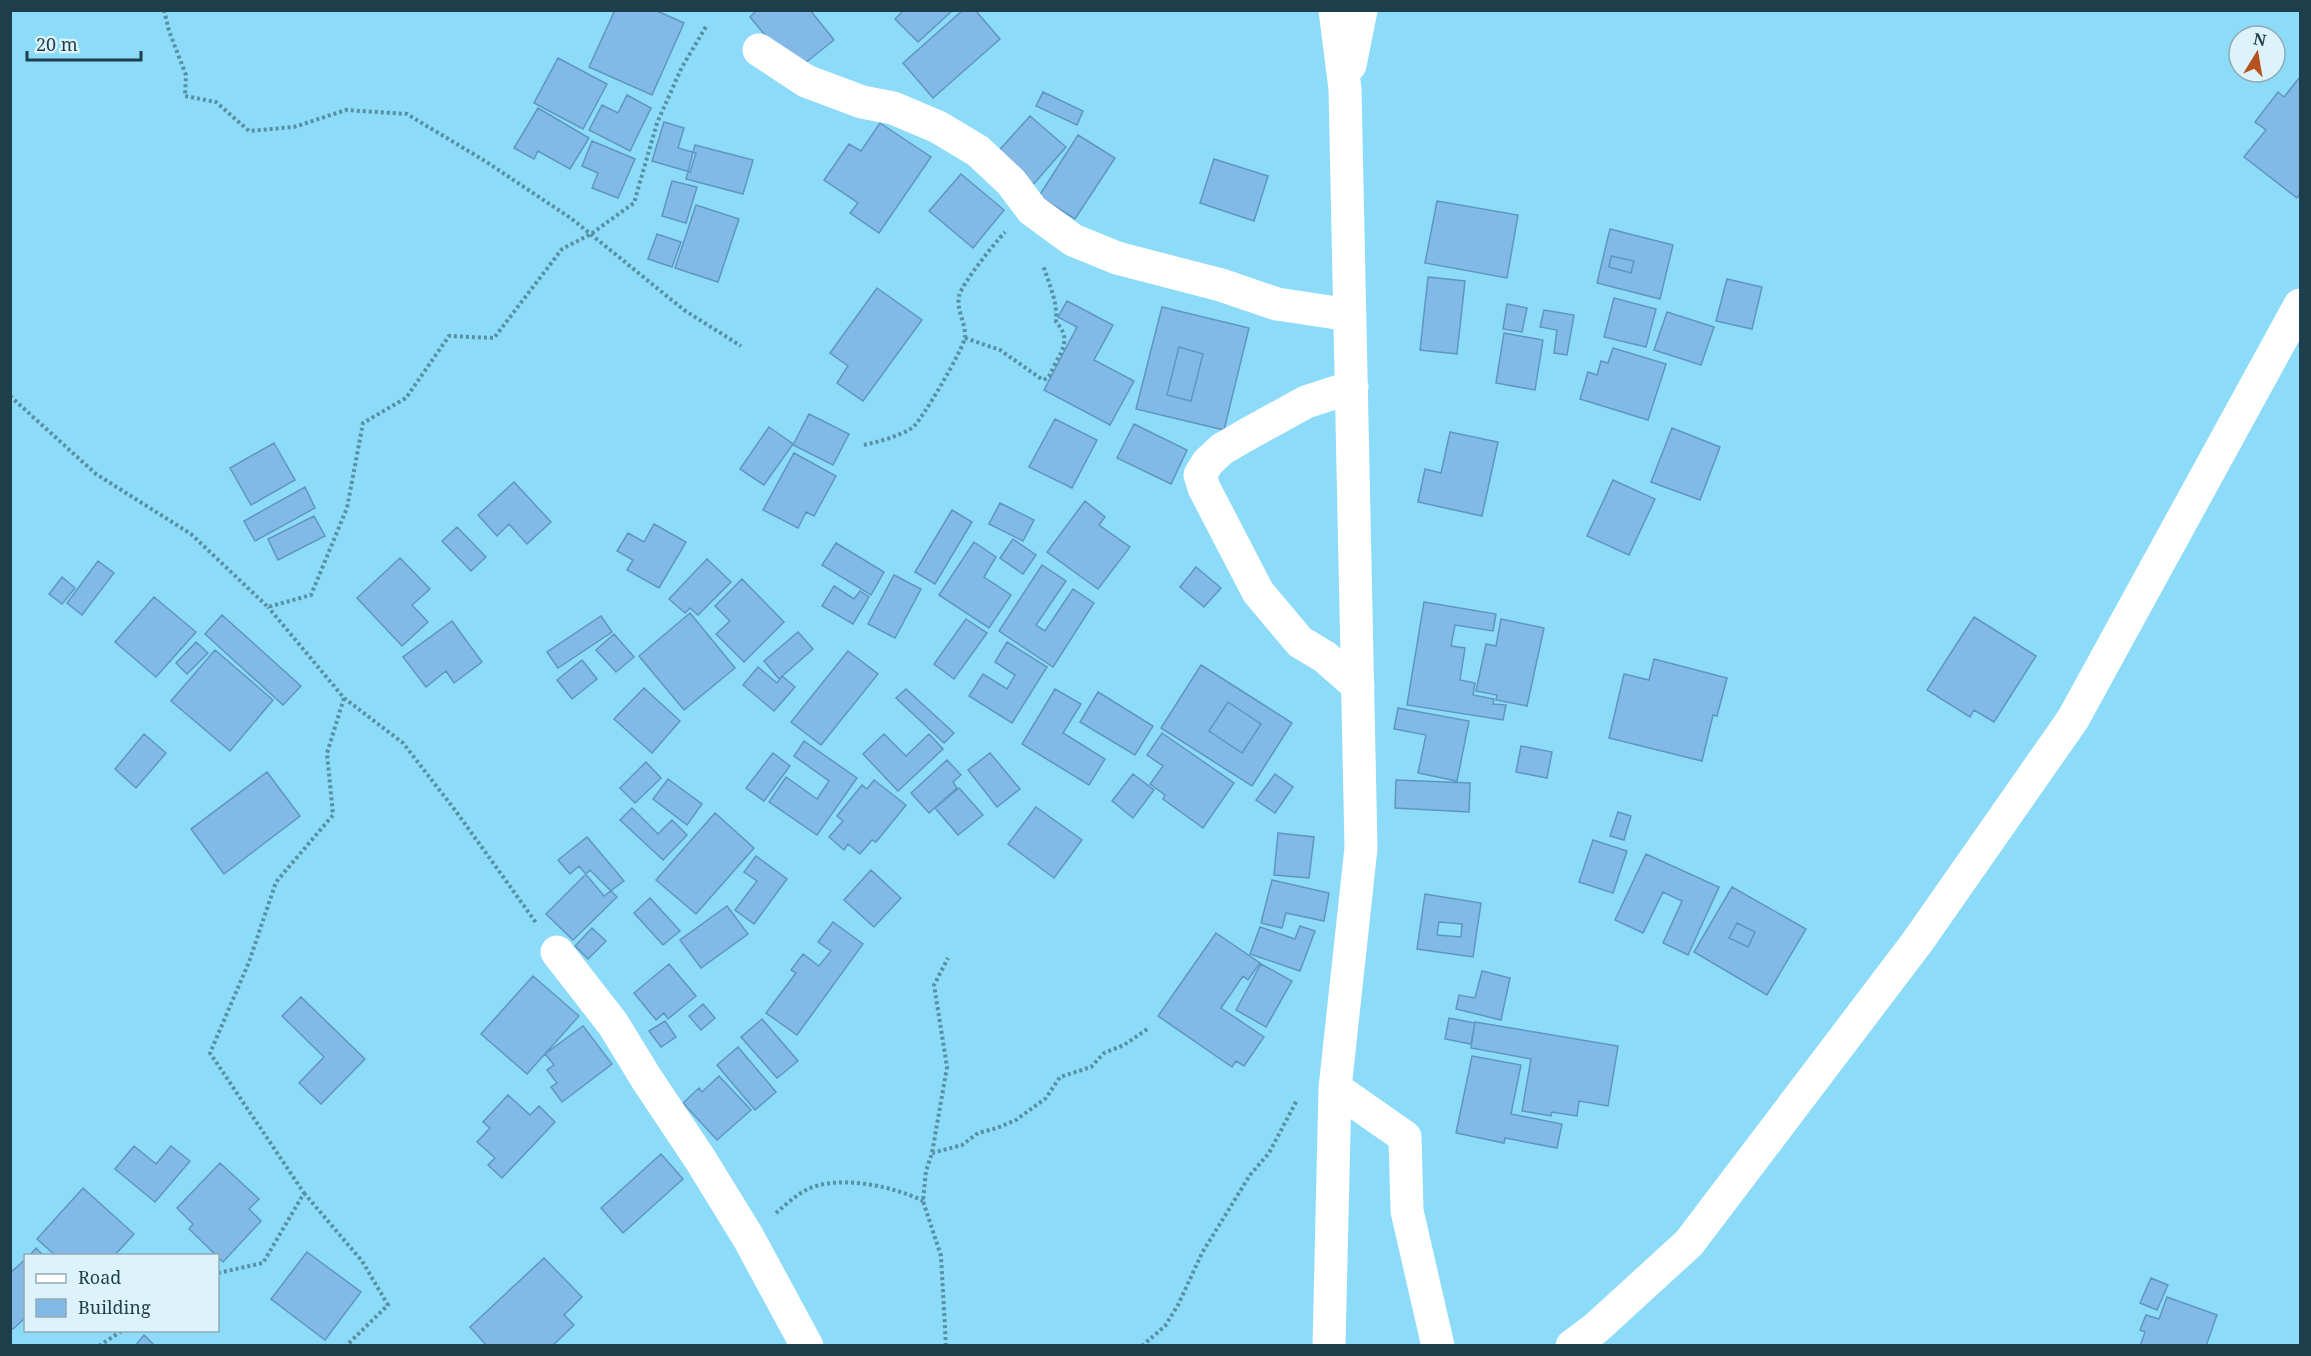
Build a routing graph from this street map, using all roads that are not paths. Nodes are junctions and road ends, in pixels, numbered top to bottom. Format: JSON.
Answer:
{"nodes":[{"id":1,"x":1335,"y":10,"type":"edge"},
{"id":2,"x":1361,"y":10,"type":"edge"},
{"id":3,"x":759,"y":50,"type":"dead end"},
{"id":4,"x":1346,"y":89,"type":"junction"},
{"id":5,"x":2301,"y":305,"type":"edge"},
{"id":6,"x":1350,"y":315,"type":"junction"},
{"id":7,"x":1352,"y":387,"type":"junction"},
{"id":8,"x":1358,"y":686,"type":"junction"},
{"id":9,"x":557,"y":952,"type":"road end"},
{"id":10,"x":1335,"y":1088,"type":"junction"},
{"id":11,"x":807,"y":1346,"type":"edge"},
{"id":12,"x":1329,"y":1346,"type":"edge"},
{"id":13,"x":1438,"y":1346,"type":"edge"},
{"id":14,"x":1572,"y":1346,"type":"edge"}],
"edges":[{"from":1,"to":4,"type":"street"},
{"from":2,"to":4,"type":"street"},
{"from":3,"to":6,"type":"street"},
{"from":4,"to":6,"type":"street"},
{"from":5,"to":14,"type":"street"},
{"from":6,"to":7,"type":"street"},
{"from":7,"to":8,"type":"street"},
{"from":7,"to":8,"type":"street"},
{"from":8,"to":10,"type":"street"},
{"from":9,"to":11,"type":"street"},
{"from":10,"to":12,"type":"street"},
{"from":10,"to":13,"type":"street"}]}
